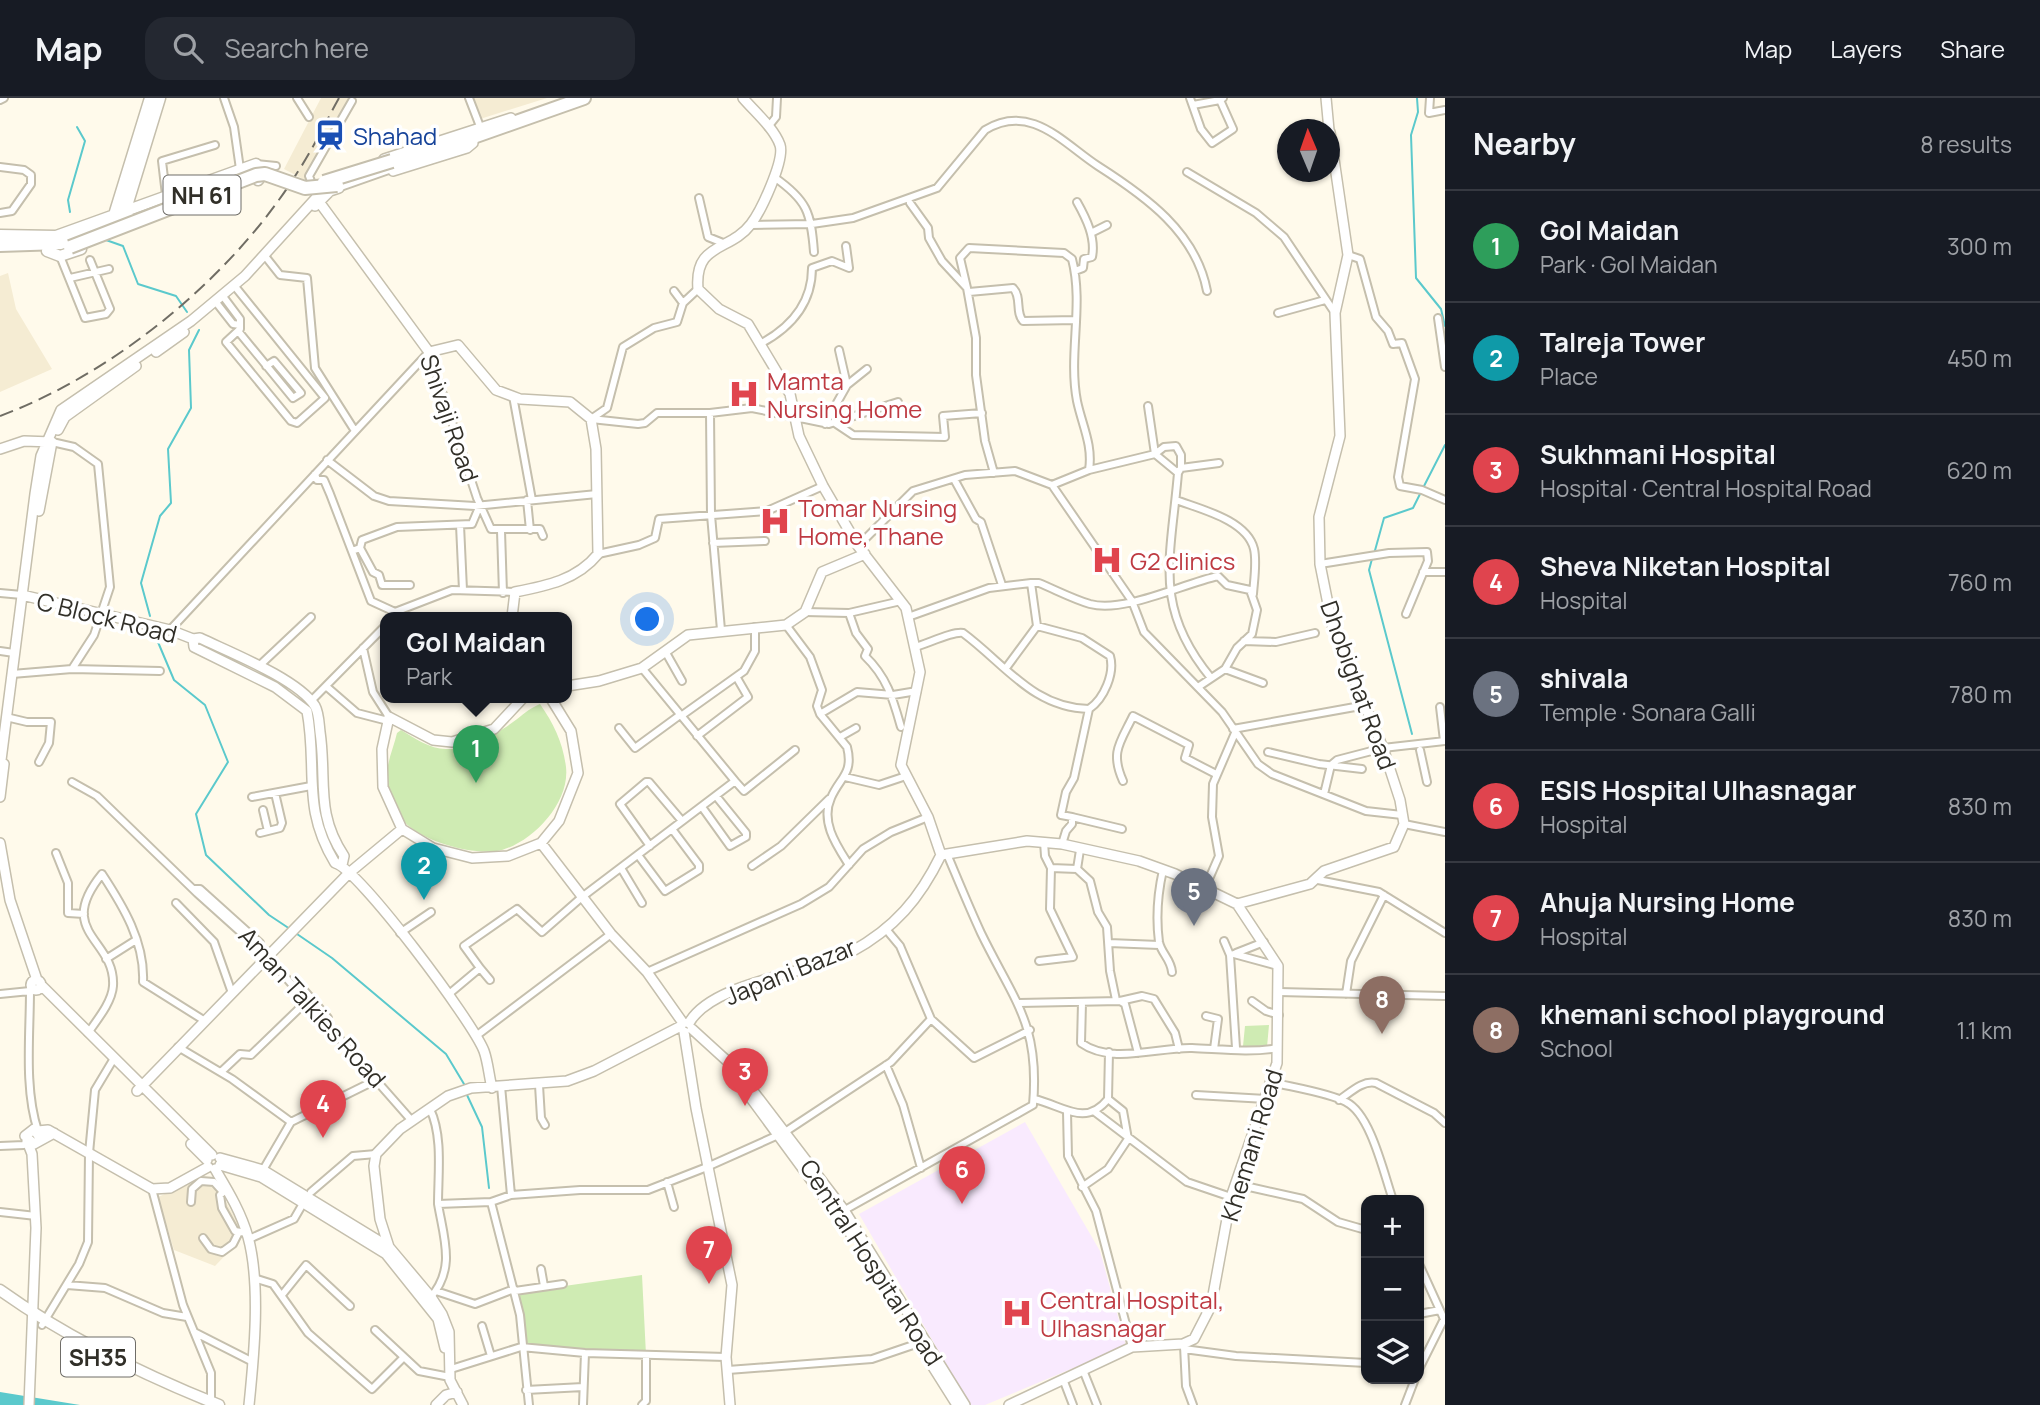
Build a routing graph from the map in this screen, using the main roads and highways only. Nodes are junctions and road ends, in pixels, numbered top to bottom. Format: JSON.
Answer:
{"nodes":[{"id":1,"x":150,"y":98,"type":"edge"},
{"id":2,"x":160,"y":98,"type":"edge"},
{"id":3,"x":584,"y":98,"type":"edge"},
{"id":4,"x":566,"y":100,"type":"edge"},
{"id":5,"x":478,"y":131,"type":"junction"},
{"id":6,"x":126,"y":209,"type":"junction"},
{"id":7,"x":114,"y":215,"type":"junction"},
{"id":8,"x":0,"y":235,"type":"edge"},
{"id":9,"x":0,"y":245,"type":"edge"},
{"id":10,"x":57,"y":250,"type":"junction"},
{"id":11,"x":0,"y":252,"type":"edge"},
{"id":12,"x":0,"y":1290,"type":"edge"},
{"id":13,"x":0,"y":1296,"type":"edge"},
{"id":14,"x":31,"y":1315,"type":"junction"},
{"id":15,"x":211,"y":1404,"type":"edge"}],
"edges":[{"from":1,"to":7,"type":"main road"},
{"from":2,"to":6,"type":"main road"},
{"from":3,"to":4,"type":"highway","number":"NH 61"},
{"from":4,"to":5,"type":"highway","number":"NH 61"},
{"from":4,"to":5,"type":"highway","number":"NH 61"},
{"from":5,"to":10,"type":"highway","number":"NH 61","bridge":true},
{"from":6,"to":7,"type":"main road"},
{"from":6,"to":10,"type":"main road"},
{"from":7,"to":8,"type":"main road"},
{"from":9,"to":10,"type":"highway","number":"NH 61"},
{"from":10,"to":11,"type":"highway","number":"NH 61"},
{"from":12,"to":14,"type":"main road","number":"SH35"},
{"from":13,"to":14,"type":"main road","number":"SH35"},
{"from":14,"to":15,"type":"main road","number":"SH35"}]}
